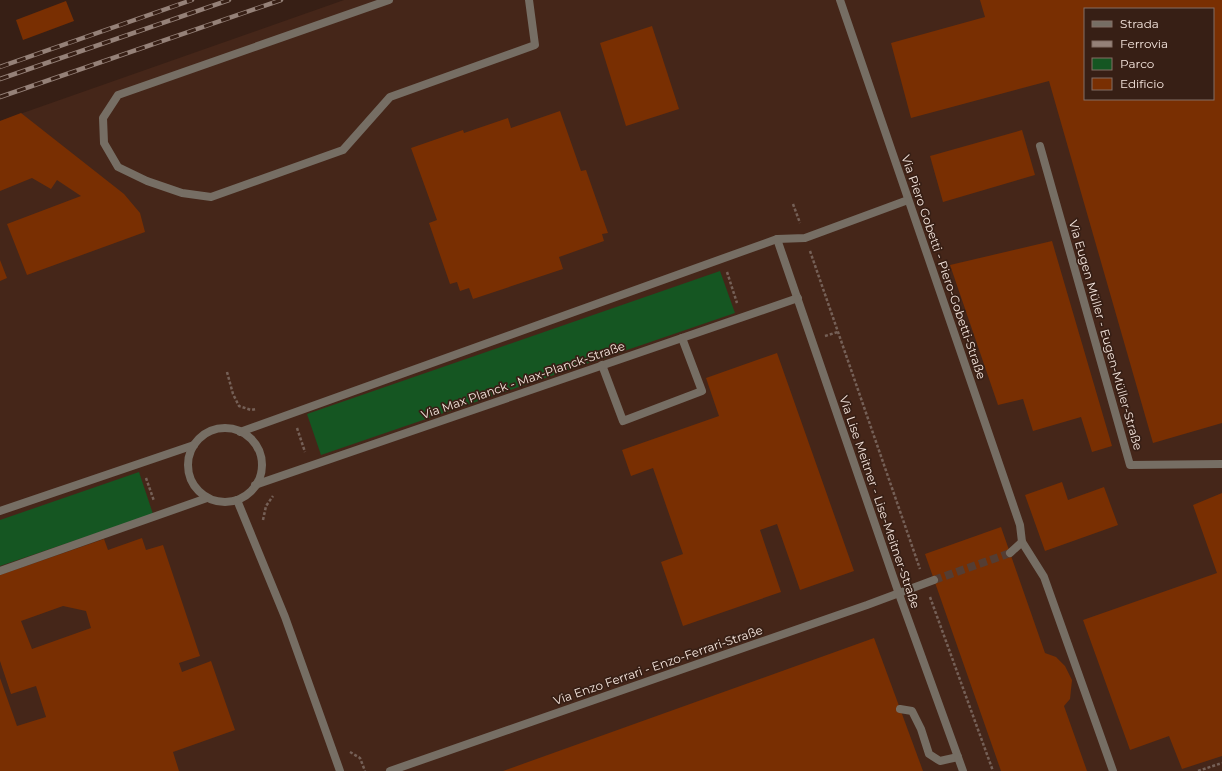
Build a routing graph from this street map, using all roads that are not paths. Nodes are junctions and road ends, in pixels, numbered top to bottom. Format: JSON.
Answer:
{"nodes":[{"id":1,"x":389,"y":0,"type":"edge"},
{"id":2,"x":529,"y":0,"type":"edge"},
{"id":3,"x":840,"y":0,"type":"edge"},
{"id":4,"x":1040,"y":146,"type":"dead end"},
{"id":5,"x":908,"y":200,"type":"junction"},
{"id":6,"x":777,"y":240,"type":"junction"},
{"id":7,"x":798,"y":298,"type":"junction"},
{"id":8,"x":682,"y":338,"type":"junction"},
{"id":9,"x":602,"y":365,"type":"junction"},
{"id":10,"x":240,"y":432,"type":"junction"},
{"id":11,"x":194,"y":445,"type":"junction"},
{"id":12,"x":1222,"y":464,"type":"edge"},
{"id":13,"x":258,"y":479,"type":"junction"},
{"id":14,"x":207,"y":498,"type":"junction"},
{"id":15,"x":237,"y":500,"type":"junction"},
{"id":16,"x":0,"y":511,"type":"edge"},
{"id":17,"x":1022,"y":542,"type":"junction"},
{"id":18,"x":1010,"y":553,"type":"tunnel mouth"},
{"id":19,"x":0,"y":571,"type":"edge"},
{"id":20,"x":934,"y":580,"type":"tunnel mouth"},
{"id":21,"x":899,"y":594,"type":"junction"},
{"id":22,"x":900,"y":710,"type":"dead end"},
{"id":23,"x":958,"y":757,"type":"junction"},
{"id":24,"x":340,"y":771,"type":"edge"},
{"id":25,"x":390,"y":771,"type":"edge"},
{"id":26,"x":963,"y":771,"type":"edge"},
{"id":27,"x":1113,"y":771,"type":"edge"}],
"edges":[{"from":1,"to":2,"type":"street"},
{"from":3,"to":5,"type":"street","name":"Via Piero Gobetti - Piero-Gobetti-Straße"},
{"from":4,"to":12,"type":"street","name":"Via Eugen Müller - Eugen-Müller-Straße"},
{"from":5,"to":6,"type":"street"},
{"from":5,"to":17,"type":"street","name":"Via Piero Gobetti - Piero-Gobetti-Straße"},
{"from":6,"to":7,"type":"street","name":"Via Lise Meitner - Lise-Meitner-Straße"},
{"from":6,"to":10,"type":"street"},
{"from":7,"to":8,"type":"street","name":"Via Max Planck - Max-Planck-Straße"},
{"from":7,"to":21,"type":"street","name":"Via Lise Meitner - Lise-Meitner-Straße"},
{"from":8,"to":9,"type":"street","name":"Via Max Planck - Max-Planck-Straße"},
{"from":8,"to":9,"type":"street"},
{"from":9,"to":13,"type":"street","name":"Via Max Planck - Max-Planck-Straße"},
{"from":10,"to":11,"type":"street"},
{"from":10,"to":13,"type":"street"},
{"from":11,"to":14,"type":"street"},
{"from":11,"to":16,"type":"street"},
{"from":13,"to":15,"type":"street"},
{"from":14,"to":15,"type":"street"},
{"from":14,"to":19,"type":"street"},
{"from":15,"to":24,"type":"street"},
{"from":17,"to":18,"type":"street"},
{"from":17,"to":27,"type":"street"},
{"from":20,"to":21,"type":"street","name":"Via Enzo Ferrari - Enzo-Ferrari-Straße"},
{"from":21,"to":23,"type":"street","name":"Via Lise Meitner - Lise-Meitner-Straße"},
{"from":21,"to":25,"type":"street","name":"Via Enzo Ferrari - Enzo-Ferrari-Straße"},
{"from":22,"to":23,"type":"street"},
{"from":23,"to":26,"type":"street","name":"Via Lise Meitner - Lise-Meitner-Straße"}]}
